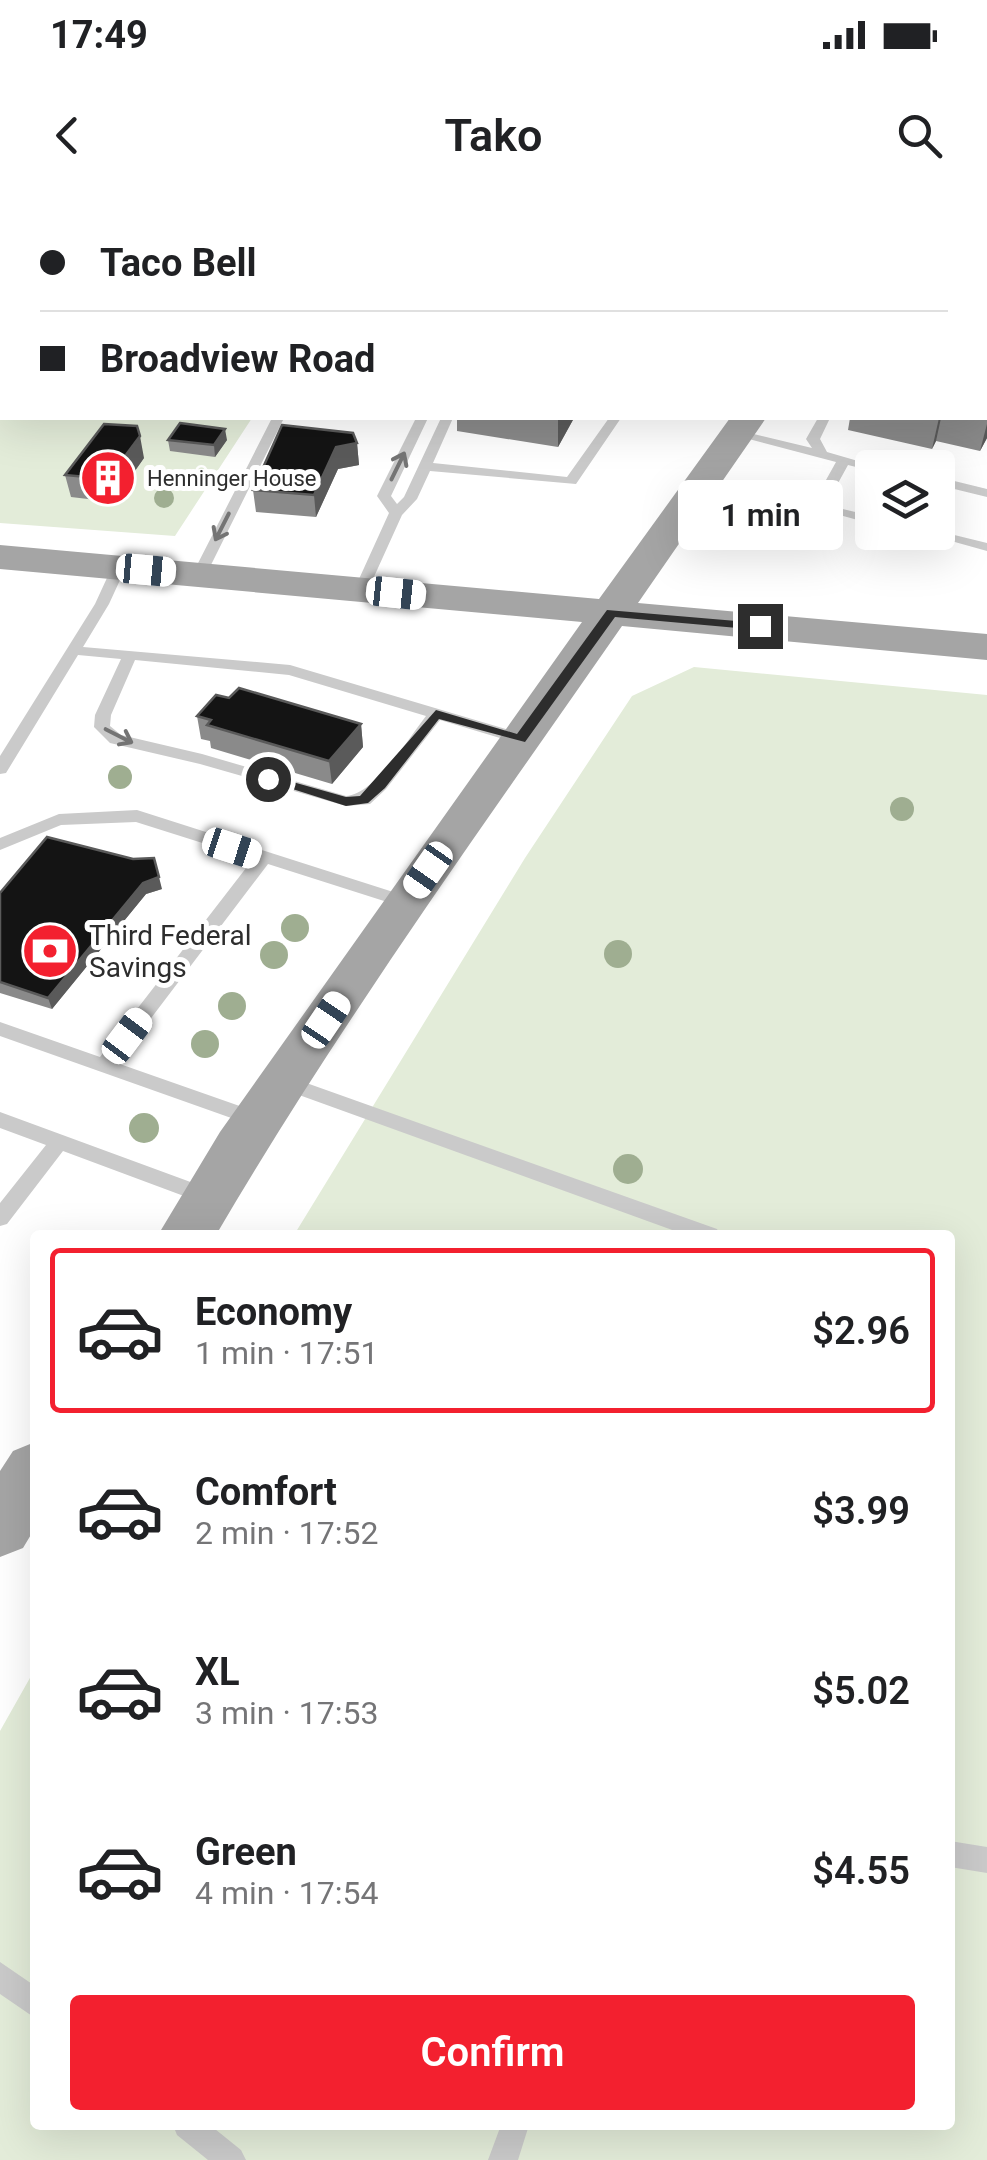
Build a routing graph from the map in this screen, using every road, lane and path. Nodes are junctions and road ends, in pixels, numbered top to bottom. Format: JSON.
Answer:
{"nodes":[{"id":1,"x":277,"y":420,"type":"edge"},
{"id":2,"x":421,"y":420,"type":"edge"},
{"id":3,"x":446,"y":420,"type":"edge"},
{"id":4,"x":614,"y":420,"type":"edge"},
{"id":5,"x":823,"y":420,"type":"edge"},
{"id":6,"x":743,"y":426,"type":"edge"},
{"id":7,"x":822,"y":455,"type":"junction"},
{"id":8,"x":844,"y":460,"type":"junction"},
{"id":9,"x":855,"y":463,"type":"edge"},
{"id":10,"x":423,"y":466,"type":"junction"},
{"id":11,"x":955,"y":485,"type":"edge"},
{"id":12,"x":987,"y":492,"type":"edge"},
{"id":13,"x":396,"y":514,"type":"junction"},
{"id":14,"x":855,"y":516,"type":"edge"},
{"id":15,"x":955,"y":539,"type":"edge"},
{"id":16,"x":987,"y":547,"type":"edge"},
{"id":17,"x":2,"y":559,"type":"edge"},
{"id":18,"x":119,"y":567,"type":"junction"},
{"id":19,"x":199,"y":575,"type":"junction"},
{"id":20,"x":361,"y":590,"type":"junction"},
{"id":21,"x":611,"y":613,"type":"junction"},
{"id":22,"x":987,"y":647,"type":"edge"},
{"id":23,"x":71,"y":650,"type":"junction"},
{"id":24,"x":130,"y":655,"type":"junction"},
{"id":25,"x":436,"y":714,"type":"junction"},
{"id":26,"x":520,"y":740,"type":"junction"},
{"id":27,"x":0,"y":769,"type":"edge"},
{"id":28,"x":0,"y":844,"type":"edge"},
{"id":29,"x":263,"y":858,"type":"junction"},
{"id":30,"x":406,"y":902,"type":"junction"},
{"id":31,"x":0,"y":1029,"type":"edge"},
{"id":32,"x":104,"y":1066,"type":"junction"},
{"id":33,"x":271,"y":1101,"type":"junction"},
{"id":34,"x":0,"y":1120,"type":"edge"},
{"id":35,"x":60,"y":1141,"type":"junction"},
{"id":36,"x":198,"y":1216,"type":"edge"},
{"id":37,"x":0,"y":1218,"type":"edge"},
{"id":38,"x":694,"y":1230,"type":"edge"},
{"id":39,"x":955,"y":1855,"type":"edge"},
{"id":40,"x":987,"y":1860,"type":"edge"},
{"id":41,"x":0,"y":1976,"type":"edge"},
{"id":42,"x":30,"y":2000,"type":"edge"},
{"id":43,"x":193,"y":2130,"type":"edge"},
{"id":44,"x":513,"y":2130,"type":"edge"},
{"id":45,"x":230,"y":2160,"type":"edge"},
{"id":46,"x":502,"y":2160,"type":"edge"}],
"edges":[{"from":1,"to":19,"type":"lane","one_way":true},
{"from":13,"to":2,"type":"lane","one_way":true},
{"from":3,"to":10,"type":"lane"},
{"from":4,"to":10,"type":"lane"},
{"from":5,"to":7,"type":"lane"},
{"from":6,"to":7,"type":"lane"},
{"from":6,"to":21,"type":"main road"},
{"from":7,"to":8,"type":"lane"},
{"from":8,"to":9,"type":"lane"},
{"from":8,"to":14,"type":"lane"},
{"from":10,"to":13,"type":"lane"},
{"from":11,"to":12,"type":"lane"},
{"from":13,"to":20,"type":"lane"},
{"from":15,"to":16,"type":"lane"},
{"from":17,"to":18,"type":"main road"},
{"from":18,"to":19,"type":"main road"},
{"from":18,"to":23,"type":"lane"},
{"from":19,"to":20,"type":"main road"},
{"from":20,"to":21,"type":"main road"},
{"from":21,"to":22,"type":"main road"},
{"from":21,"to":26,"type":"main road"},
{"from":23,"to":24,"type":"lane"},
{"from":23,"to":27,"type":"lane"},
{"from":24,"to":25,"type":"lane"},
{"from":24,"to":25,"type":"lane","one_way":true},
{"from":25,"to":26,"type":"lane"},
{"from":26,"to":30,"type":"main road"},
{"from":28,"to":29,"type":"lane"},
{"from":29,"to":30,"type":"lane"},
{"from":29,"to":32,"type":"lane"},
{"from":30,"to":33,"type":"main road"},
{"from":31,"to":32,"type":"lane"},
{"from":32,"to":33,"type":"lane"},
{"from":33,"to":36,"type":"main road"},
{"from":33,"to":38,"type":"lane"},
{"from":34,"to":35,"type":"lane"},
{"from":35,"to":36,"type":"lane"},
{"from":35,"to":37,"type":"lane"},
{"from":39,"to":40,"type":"lane"},
{"from":41,"to":42,"type":"lane"},
{"from":43,"to":45,"type":"lane"},
{"from":44,"to":46,"type":"lane"}]}
